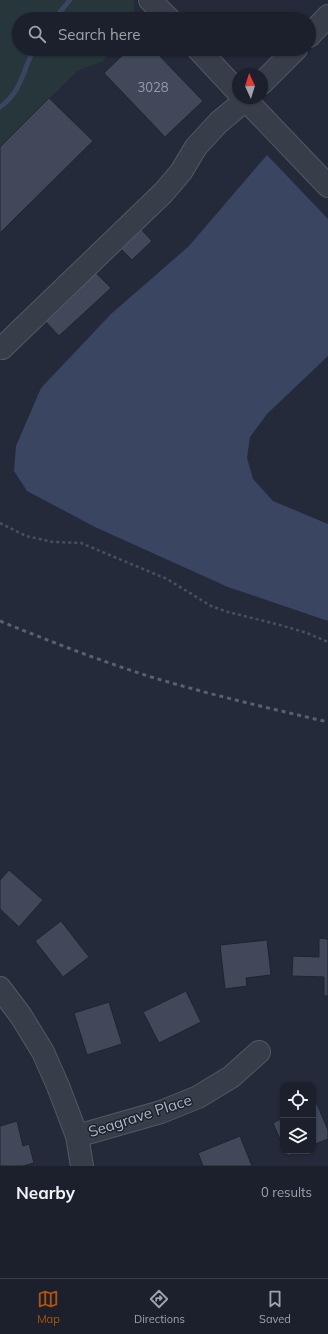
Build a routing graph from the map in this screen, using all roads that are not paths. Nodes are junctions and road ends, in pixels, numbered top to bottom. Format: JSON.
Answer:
{"nodes":[{"id":1,"x":150,"y":0,"type":"edge"},
{"id":2,"x":162,"y":12,"type":"edge"},
{"id":3,"x":328,"y":16,"type":"edge"},
{"id":4,"x":316,"y":29,"type":"edge"},
{"id":5,"x":205,"y":56,"type":"edge"},
{"id":6,"x":289,"y":56,"type":"edge"},
{"id":7,"x":268,"y":77,"type":"edge"},
{"id":8,"x":232,"y":84,"type":"edge"},
{"id":9,"x":237,"y":104,"type":"edge"},
{"id":10,"x":251,"y":104,"type":"edge"},
{"id":11,"x":328,"y":186,"type":"edge"},
{"id":12,"x":0,"y":346,"type":"edge"},
{"id":13,"x":0,"y":988,"type":"edge"},
{"id":14,"x":259,"y":1052,"type":"dead end"},
{"id":15,"x":77,"y":1136,"type":"junction"},
{"id":16,"x":82,"y":1166,"type":"edge"}],
"edges":[{"from":1,"to":2,"type":"street"},
{"from":3,"to":4,"type":"street"},
{"from":5,"to":8,"type":"street"},
{"from":6,"to":7,"type":"street"},
{"from":9,"to":12,"type":"street"},
{"from":10,"to":11,"type":"street"},
{"from":13,"to":15,"type":"street"},
{"from":14,"to":15,"type":"street","name":"Seagrave Place"},
{"from":15,"to":16,"type":"street"}]}
